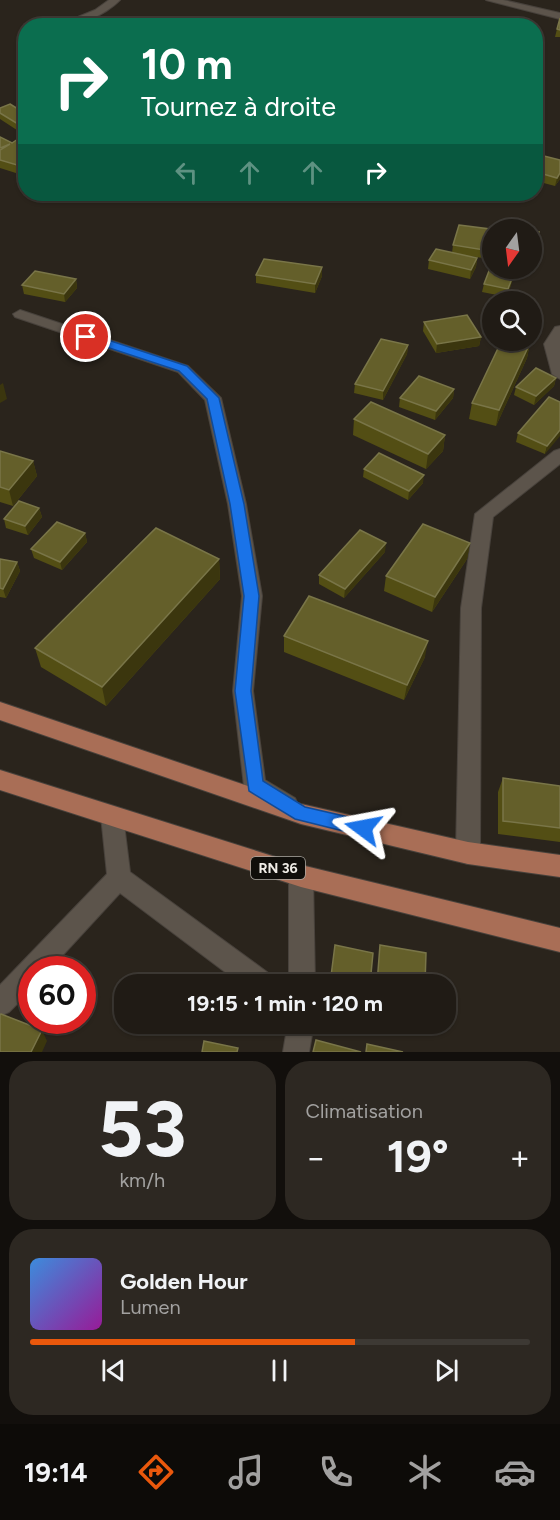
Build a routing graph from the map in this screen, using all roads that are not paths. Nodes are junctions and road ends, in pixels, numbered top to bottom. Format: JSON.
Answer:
{"nodes":[{"id":1,"x":115,"y":0,"type":"edge"},
{"id":2,"x":491,"y":0,"type":"edge"},
{"id":3,"x":560,"y":16,"type":"edge"},
{"id":4,"x":82,"y":18,"type":"edge"},
{"id":5,"x":20,"y":314,"type":"dead end"},
{"id":6,"x":560,"y":330,"type":"edge"},
{"id":7,"x":560,"y":374,"type":"edge"},
{"id":8,"x":560,"y":455,"type":"edge"},
{"id":9,"x":0,"y":711,"type":"edge"},
{"id":10,"x":0,"y":780,"type":"edge"},
{"id":11,"x":301,"y":814,"type":"junction"},
{"id":12,"x":112,"y":816,"type":"junction"},
{"id":13,"x":468,"y":852,"type":"junction"},
{"id":14,"x":560,"y":866,"type":"edge"},
{"id":15,"x":302,"y":876,"type":"junction"},
{"id":16,"x":119,"y":878,"type":"junction"},
{"id":17,"x":560,"y":940,"type":"edge"},
{"id":18,"x":45,"y":956,"type":"edge"},
{"id":19,"x":249,"y":974,"type":"edge"},
{"id":20,"x":302,"y":974,"type":"edge"},
{"id":21,"x":18,"y":984,"type":"edge"},
{"id":22,"x":0,"y":1003,"type":"edge"},
{"id":23,"x":299,"y":1034,"type":"edge"},
{"id":24,"x":296,"y":1052,"type":"edge"}],
"edges":[{"from":1,"to":4,"type":"street"},
{"from":2,"to":3,"type":"street"},
{"from":5,"to":11,"type":"street"},
{"from":6,"to":7,"type":"street"},
{"from":8,"to":13,"type":"street"},
{"from":9,"to":11,"type":"main road"},
{"from":10,"to":12,"type":"main road","number":"RN 36"},
{"from":11,"to":13,"type":"main road"},
{"from":12,"to":15,"type":"main road","number":"RN 36"},
{"from":12,"to":16,"type":"street"},
{"from":13,"to":14,"type":"main road"},
{"from":15,"to":17,"type":"main road","number":"RN 36"},
{"from":15,"to":20,"type":"street"},
{"from":16,"to":18,"type":"street"},
{"from":16,"to":19,"type":"street"},
{"from":21,"to":22,"type":"street"},
{"from":23,"to":24,"type":"street"}]}
